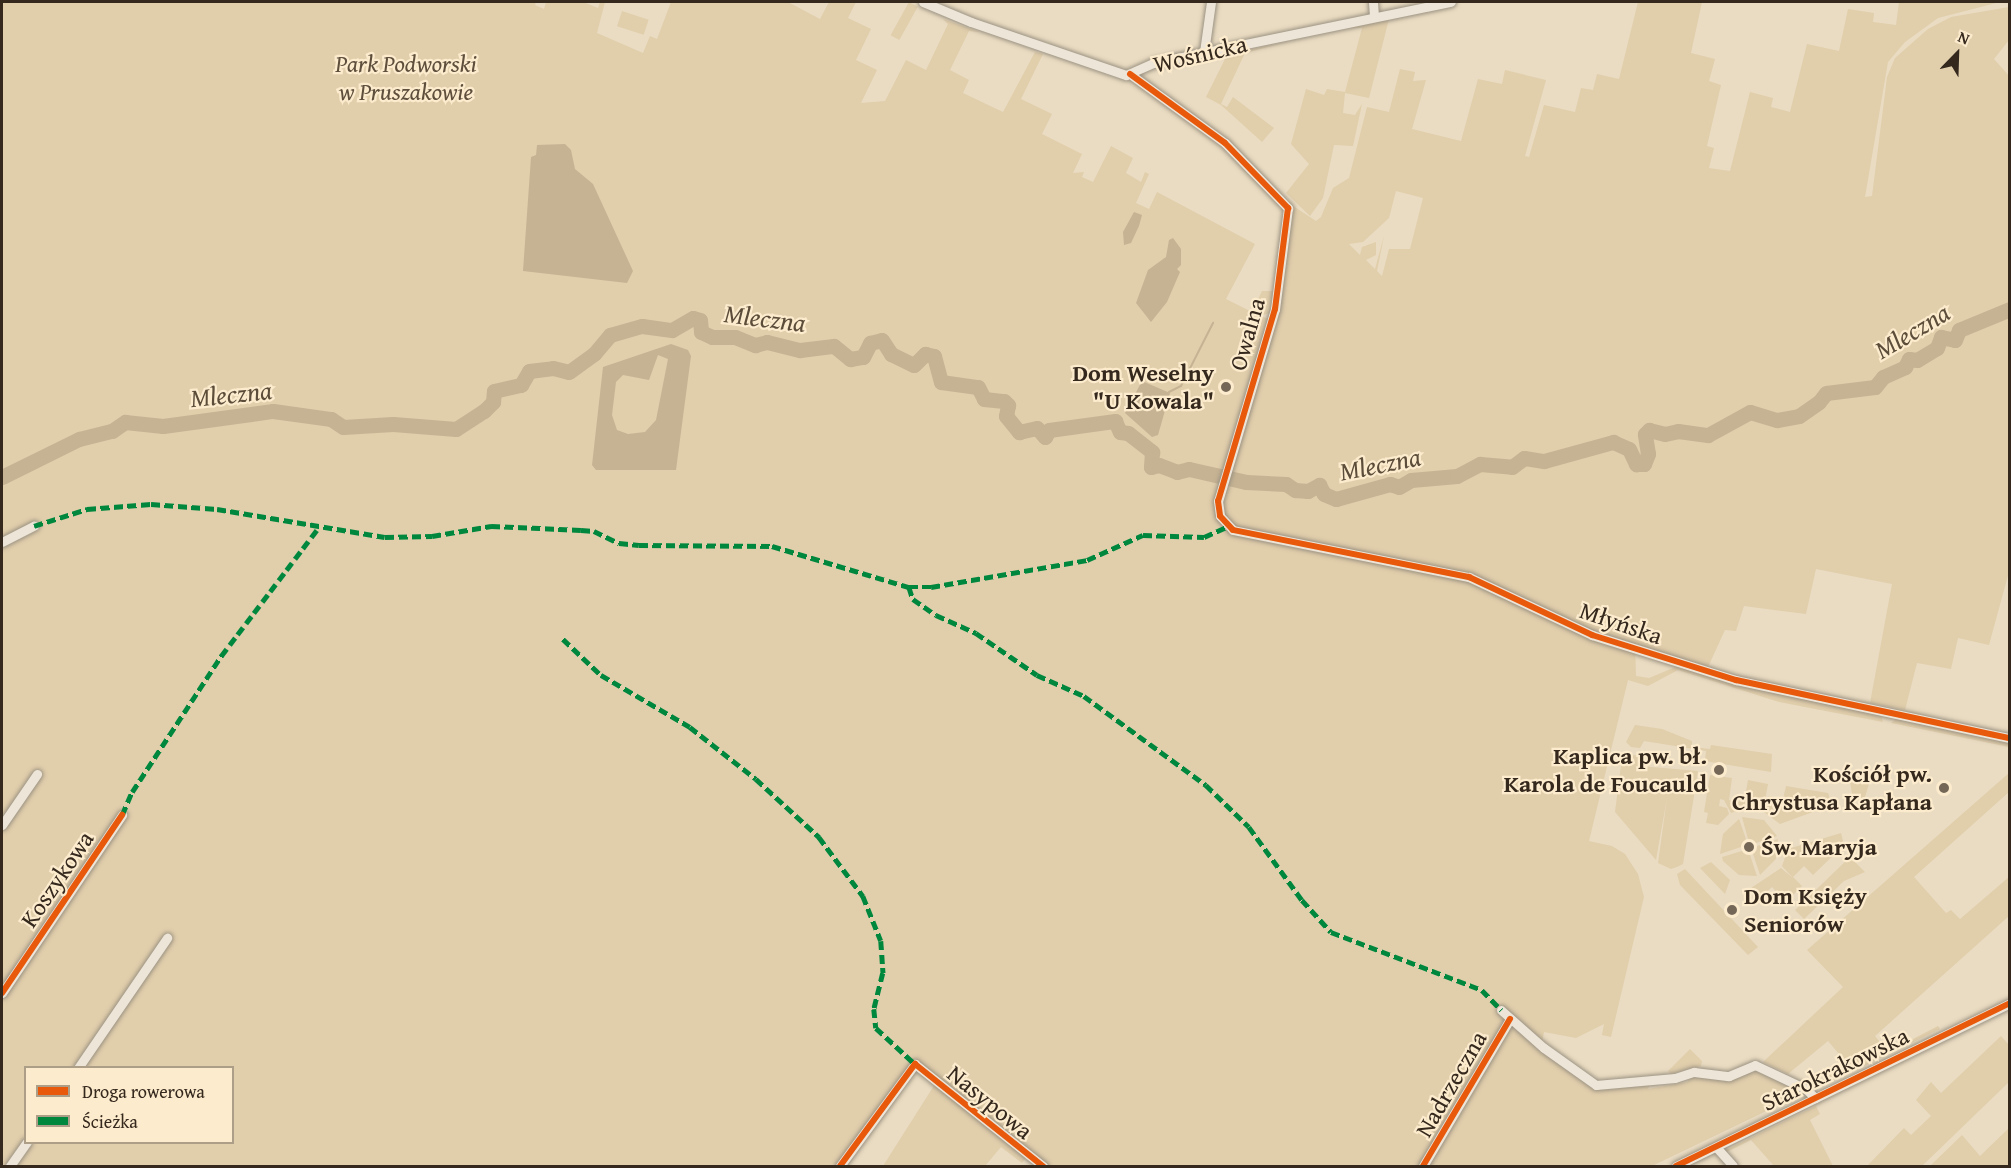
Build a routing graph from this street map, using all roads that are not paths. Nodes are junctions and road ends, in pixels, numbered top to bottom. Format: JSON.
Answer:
{"nodes":[{"id":1,"x":923,"y":2,"type":"edge"},
{"id":2,"x":1211,"y":2,"type":"edge"},
{"id":3,"x":1373,"y":2,"type":"edge"},
{"id":4,"x":1451,"y":2,"type":"edge"},
{"id":5,"x":1374,"y":16,"type":"junction"},
{"id":6,"x":1204,"y":52,"type":"junction"},
{"id":7,"x":1130,"y":74,"type":"junction"},
{"id":8,"x":34,"y":526,"type":"dead end"},
{"id":9,"x":1229,"y":526,"type":"joint"},
{"id":10,"x":2,"y":542,"type":"edge"},
{"id":11,"x":2010,"y":738,"type":"edge"},
{"id":12,"x":37,"y":774,"type":"dead end"},
{"id":13,"x":122,"y":815,"type":"dead end"},
{"id":14,"x":2,"y":825,"type":"edge"},
{"id":15,"x":167,"y":938,"type":"dead end"},
{"id":16,"x":2,"y":993,"type":"edge"},
{"id":17,"x":2010,"y":1003,"type":"edge"},
{"id":18,"x":1501,"y":1010,"type":"dead end"},
{"id":19,"x":1510,"y":1019,"type":"junction"},
{"id":20,"x":79,"y":1066,"type":"edge"},
{"id":21,"x":1815,"y":1098,"type":"junction"},
{"id":22,"x":26,"y":1144,"type":"edge"},
{"id":23,"x":1716,"y":1147,"type":"junction"},
{"id":24,"x":1039,"y":1165,"type":"edge"},
{"id":25,"x":10,"y":1167,"type":"edge"},
{"id":26,"x":840,"y":1167,"type":"edge"},
{"id":27,"x":1423,"y":1167,"type":"edge"},
{"id":28,"x":1676,"y":1167,"type":"edge"},
{"id":29,"x":1732,"y":1167,"type":"edge"}],
"edges":[{"from":1,"to":7,"type":"street","name":"Wośnicka"},
{"from":2,"to":6,"type":"street"},
{"from":3,"to":5,"type":"street"},
{"from":4,"to":5,"type":"street","name":"Wośnicka"},
{"from":5,"to":6,"type":"street","name":"Wośnicka"},
{"from":6,"to":7,"type":"street","name":"Wośnicka"},
{"from":7,"to":9,"type":"street","name":"Owalna"},
{"from":8,"to":10,"type":"street"},
{"from":9,"to":11,"type":"street","name":"Młyńska"},
{"from":12,"to":14,"type":"street"},
{"from":13,"to":16,"type":"street","name":"Koszykowa"},
{"from":15,"to":20,"type":"street"},
{"from":17,"to":21,"type":"street","name":"Starokrakowska"},
{"from":18,"to":19,"type":"street","name":"Nadrzeczna"},
{"from":19,"to":21,"type":"street","name":"Nadrzeczna"},
{"from":19,"to":27,"type":"street","name":"Nadrzeczna"},
{"from":21,"to":23,"type":"street","name":"Starokrakowska"},
{"from":22,"to":25,"type":"street"},
{"from":23,"to":28,"type":"street","name":"Starokrakowska"},
{"from":23,"to":29,"type":"street"},
{"from":24,"to":26,"type":"street","name":"Nasypowa"}]}
